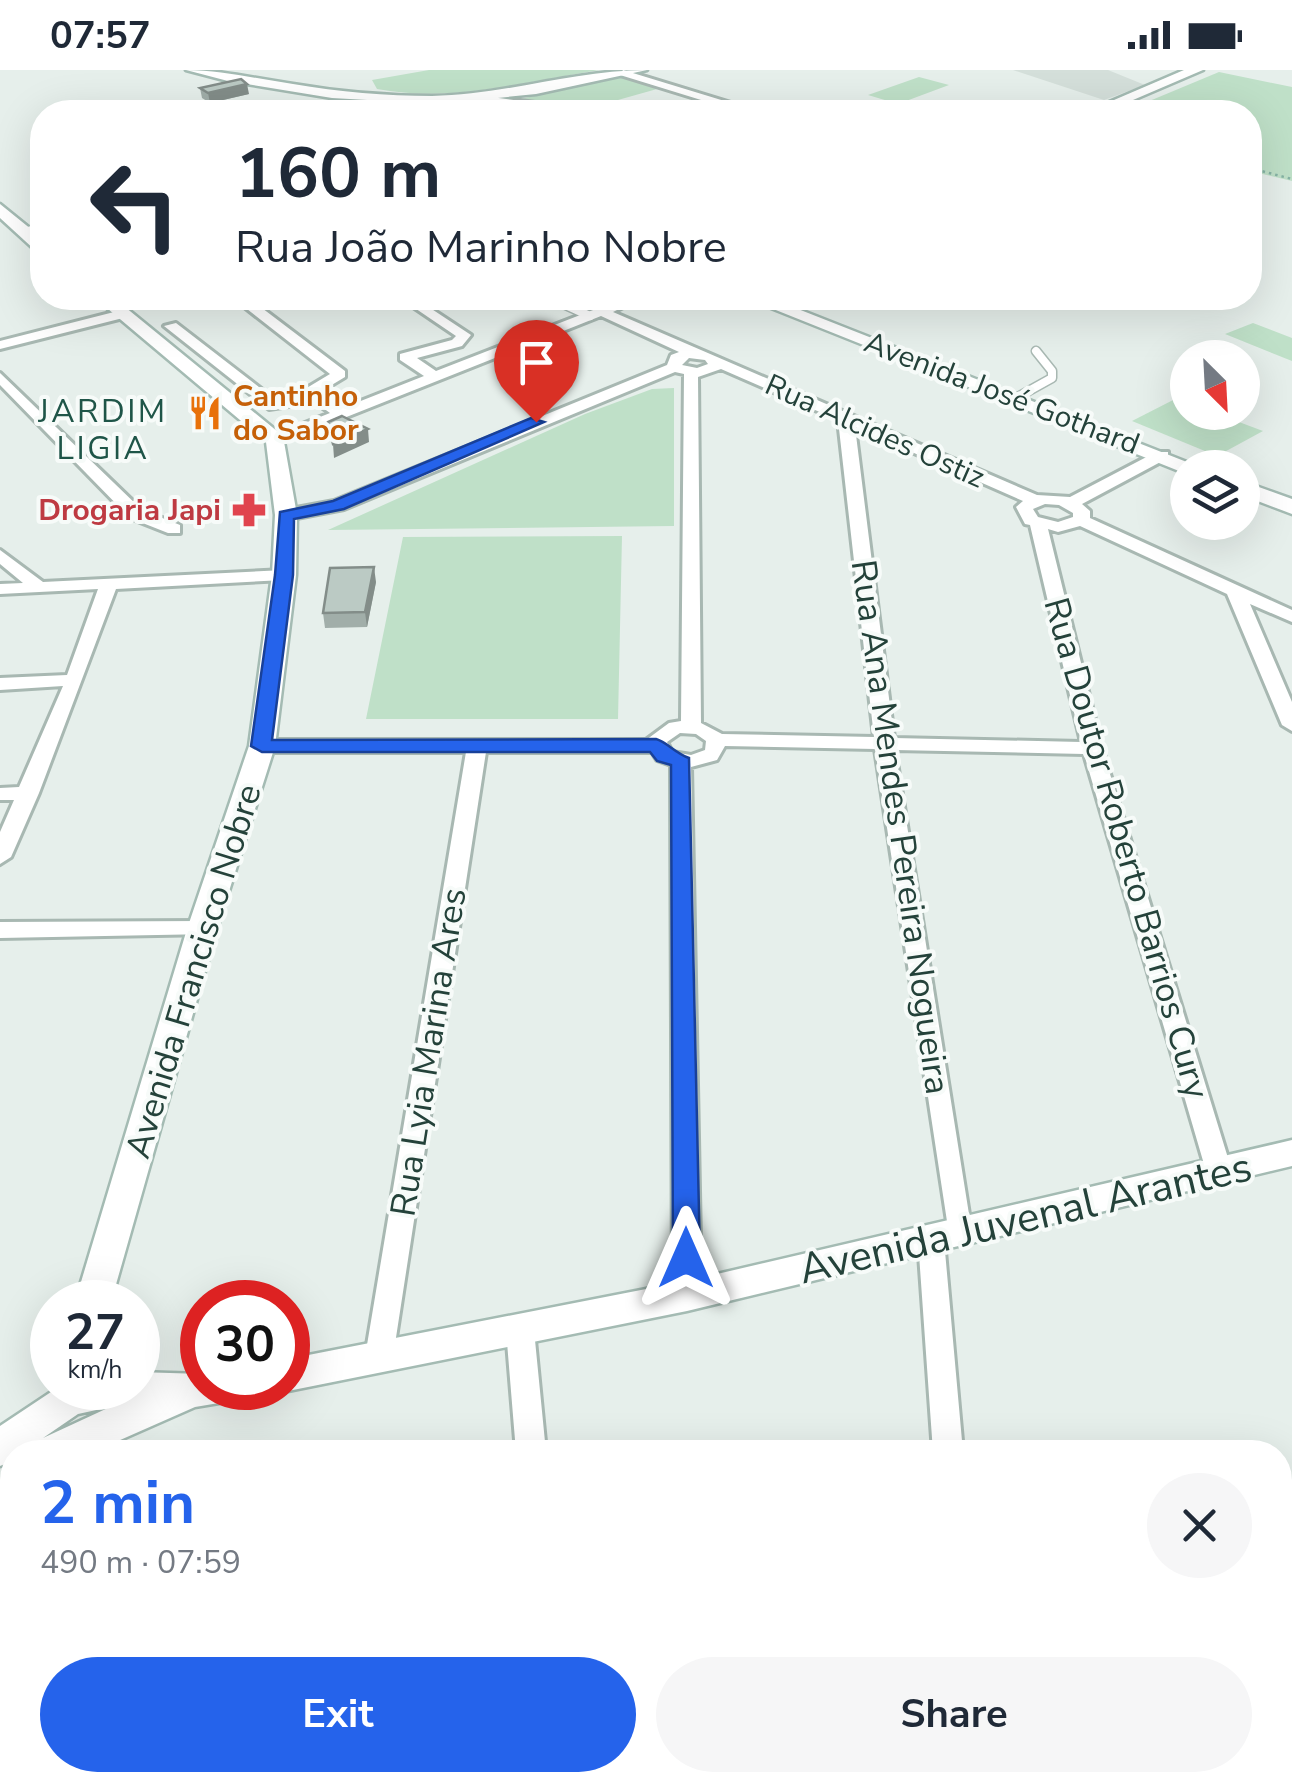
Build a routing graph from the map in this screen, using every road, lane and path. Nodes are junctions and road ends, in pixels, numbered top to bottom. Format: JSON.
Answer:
{"nodes":[{"id":1,"x":193,"y":70,"type":"edge"},
{"id":2,"x":640,"y":70,"type":"edge"},
{"id":3,"x":1196,"y":70,"type":"edge"},
{"id":4,"x":624,"y":73,"type":"junction"},
{"id":5,"x":476,"y":98,"type":"junction"},
{"id":6,"x":491,"y":100,"type":"edge"},
{"id":7,"x":711,"y":100,"type":"edge"},
{"id":8,"x":1122,"y":100,"type":"edge"},
{"id":9,"x":1262,"y":171,"type":"edge"},
{"id":10,"x":1292,"y":178,"type":"edge"},
{"id":11,"x":0,"y":209,"type":"edge"},
{"id":12,"x":30,"y":227,"type":"edge"},
{"id":13,"x":101,"y":310,"type":"edge"},
{"id":14,"x":118,"y":310,"type":"edge"},
{"id":15,"x":256,"y":310,"type":"edge"},
{"id":16,"x":425,"y":310,"type":"edge"},
{"id":17,"x":584,"y":310,"type":"edge"},
{"id":18,"x":605,"y":310,"type":"edge"},
{"id":19,"x":786,"y":310,"type":"edge"},
{"id":20,"x":595,"y":314,"type":"junction"},
{"id":21,"x":171,"y":326,"type":"dead end"},
{"id":22,"x":0,"y":345,"type":"edge"},
{"id":23,"x":1036,"y":351,"type":"dead end"},
{"id":24,"x":695,"y":354,"type":"junction"},
{"id":25,"x":716,"y":361,"type":"junction"},
{"id":26,"x":682,"y":370,"type":"junction"},
{"id":27,"x":0,"y":377,"type":"edge"},
{"id":28,"x":435,"y":377,"type":"junction"},
{"id":29,"x":318,"y":397,"type":"junction"},
{"id":30,"x":1016,"y":398,"type":"junction"},
{"id":31,"x":341,"y":414,"type":"junction"},
{"id":32,"x":846,"y":420,"type":"junction"},
{"id":33,"x":276,"y":440,"type":"junction"},
{"id":34,"x":1162,"y":456,"type":"junction"},
{"id":35,"x":1170,"y":459,"type":"edge"},
{"id":36,"x":1260,"y":494,"type":"edge"},
{"id":37,"x":1034,"y":500,"type":"junction"},
{"id":38,"x":1292,"y":507,"type":"edge"},
{"id":39,"x":1076,"y":512,"type":"junction"},
{"id":40,"x":286,"y":515,"type":"junction"},
{"id":41,"x":1038,"y":524,"type":"junction"},
{"id":42,"x":174,"y":529,"type":"dead end"},
{"id":43,"x":0,"y":555,"type":"edge"},
{"id":44,"x":284,"y":575,"type":"junction"},
{"id":45,"x":108,"y":586,"type":"junction"},
{"id":46,"x":40,"y":588,"type":"junction"},
{"id":47,"x":0,"y":589,"type":"edge"},
{"id":48,"x":1235,"y":590,"type":"junction"},
{"id":49,"x":1292,"y":616,"type":"edge"},
{"id":50,"x":75,"y":680,"type":"junction"},
{"id":51,"x":0,"y":684,"type":"edge"},
{"id":52,"x":1292,"y":725,"type":"edge"},
{"id":53,"x":691,"y":726,"type":"junction"},
{"id":54,"x":716,"y":740,"type":"junction"},
{"id":55,"x":262,"y":746,"type":"junction"},
{"id":56,"x":477,"y":746,"type":"junction"},
{"id":57,"x":656,"y":746,"type":"junction"},
{"id":58,"x":885,"y":746,"type":"junction"},
{"id":59,"x":1092,"y":748,"type":"junction"},
{"id":60,"x":682,"y":762,"type":"junction"},
{"id":61,"x":29,"y":792,"type":"junction"},
{"id":62,"x":0,"y":794,"type":"edge"},
{"id":63,"x":0,"y":858,"type":"edge"},
{"id":64,"x":202,"y":929,"type":"junction"},
{"id":65,"x":0,"y":930,"type":"edge"},
{"id":66,"x":1292,"y":1153,"type":"edge"},
{"id":67,"x":1219,"y":1171,"type":"junction"},
{"id":68,"x":945,"y":1236,"type":"junction"},
{"id":69,"x":100,"y":1280,"type":"edge"},
{"id":70,"x":687,"y":1296,"type":"junction"},
{"id":71,"x":520,"y":1330,"type":"junction"},
{"id":72,"x":378,"y":1357,"type":"junction"},
{"id":73,"x":310,"y":1371,"type":"edge"},
{"id":74,"x":180,"y":1400,"type":"edge"},
{"id":75,"x":48,"y":1410,"type":"edge"},
{"id":76,"x":64,"y":1410,"type":"edge"},
{"id":77,"x":10,"y":1440,"type":"edge"},
{"id":78,"x":58,"y":1440,"type":"edge"},
{"id":79,"x":78,"y":1440,"type":"edge"},
{"id":80,"x":530,"y":1440,"type":"edge"},
{"id":81,"x":948,"y":1440,"type":"edge"}],
"edges":[{"from":1,"to":5,"type":"street"},
{"from":2,"to":4,"type":"street"},
{"from":3,"to":8,"type":"street"},
{"from":4,"to":5,"type":"street"},
{"from":4,"to":7,"type":"street"},
{"from":5,"to":6,"type":"street"},
{"from":9,"to":10,"type":"path"},
{"from":11,"to":12,"type":"street"},
{"from":13,"to":22,"type":"street"},
{"from":14,"to":33,"type":"street"},
{"from":15,"to":29,"type":"street"},
{"from":16,"to":28,"type":"street"},
{"from":17,"to":20,"type":"lane"},
{"from":18,"to":20,"type":"street"},
{"from":19,"to":30,"type":"street","name":"Avenida José Gothard"},
{"from":20,"to":24,"type":"street"},
{"from":20,"to":28,"type":"street"},
{"from":21,"to":29,"type":"street"},
{"from":23,"to":30,"type":"lane"},
{"from":24,"to":25,"type":"street","name":"Rua Alcides Ostiz"},
{"from":24,"to":26,"type":"street"},
{"from":25,"to":26,"type":"street"},
{"from":25,"to":32,"type":"street","name":"Rua Alcides Ostiz"},
{"from":26,"to":40,"type":"street"},
{"from":26,"to":53,"type":"street"},
{"from":27,"to":42,"type":"street"},
{"from":28,"to":31,"type":"street"},
{"from":29,"to":31,"type":"street"},
{"from":30,"to":34,"type":"street","name":"Avenida José Gothard"},
{"from":31,"to":33,"type":"street"},
{"from":32,"to":37,"type":"street","name":"Rua Alcides Ostiz"},
{"from":32,"to":58,"type":"street","name":"Rua Ana Mendes Pereira Nogueira"},
{"from":33,"to":40,"type":"street","name":"Avenida Francisco Nobre"},
{"from":34,"to":35,"type":"street","name":"Avenida José Gothard"},
{"from":34,"to":39,"type":"street"},
{"from":36,"to":38,"type":"street"},
{"from":37,"to":39,"type":"street","name":"Rua Alcides Ostiz"},
{"from":37,"to":41,"type":"street","name":"Rua Doutor Roberto Barrios Cury"},
{"from":39,"to":41,"type":"street"},
{"from":39,"to":48,"type":"street"},
{"from":40,"to":44,"type":"street","name":"Avenida Francisco Nobre"},
{"from":41,"to":59,"type":"street","name":"Rua Doutor Roberto Barrios Cury"},
{"from":43,"to":46,"type":"street"},
{"from":44,"to":45,"type":"street"},
{"from":44,"to":55,"type":"street","name":"Avenida Francisco Nobre"},
{"from":45,"to":46,"type":"street"},
{"from":45,"to":50,"type":"street"},
{"from":46,"to":47,"type":"street"},
{"from":48,"to":49,"type":"street"},
{"from":48,"to":52,"type":"street"},
{"from":50,"to":51,"type":"street"},
{"from":50,"to":61,"type":"street"},
{"from":53,"to":54,"type":"street"},
{"from":53,"to":57,"type":"street"},
{"from":54,"to":58,"type":"street"},
{"from":54,"to":60,"type":"street"},
{"from":55,"to":56,"type":"street"},
{"from":55,"to":64,"type":"street","name":"Avenida Francisco Nobre"},
{"from":56,"to":57,"type":"street"},
{"from":56,"to":72,"type":"street","name":"Rua Lyia Marina Ares"},
{"from":57,"to":60,"type":"street"},
{"from":58,"to":59,"type":"street"},
{"from":58,"to":68,"type":"street","name":"Rua Ana Mendes Pereira Nogueira"},
{"from":59,"to":67,"type":"street","name":"Rua Doutor Roberto Barrios Cury"},
{"from":60,"to":70,"type":"street"},
{"from":61,"to":62,"type":"street"},
{"from":61,"to":63,"type":"street"},
{"from":64,"to":65,"type":"street"},
{"from":64,"to":69,"type":"street","name":"Avenida Francisco Nobre"},
{"from":66,"to":67,"type":"street","name":"Avenida Juvenal Arantes"},
{"from":67,"to":68,"type":"street","name":"Avenida Juvenal Arantes"},
{"from":68,"to":70,"type":"street","name":"Avenida Juvenal Arantes"},
{"from":68,"to":81,"type":"street","name":"Rua Ana Mendes Pereira Nogueira"},
{"from":70,"to":71,"type":"street","name":"Avenida Juvenal Arantes"},
{"from":71,"to":72,"type":"street","name":"Avenida Juvenal Arantes"},
{"from":71,"to":80,"type":"street"},
{"from":72,"to":73,"type":"street","name":"Avenida Juvenal Arantes"},
{"from":74,"to":79,"type":"street"},
{"from":75,"to":77,"type":"street"},
{"from":76,"to":78,"type":"street"}]}
